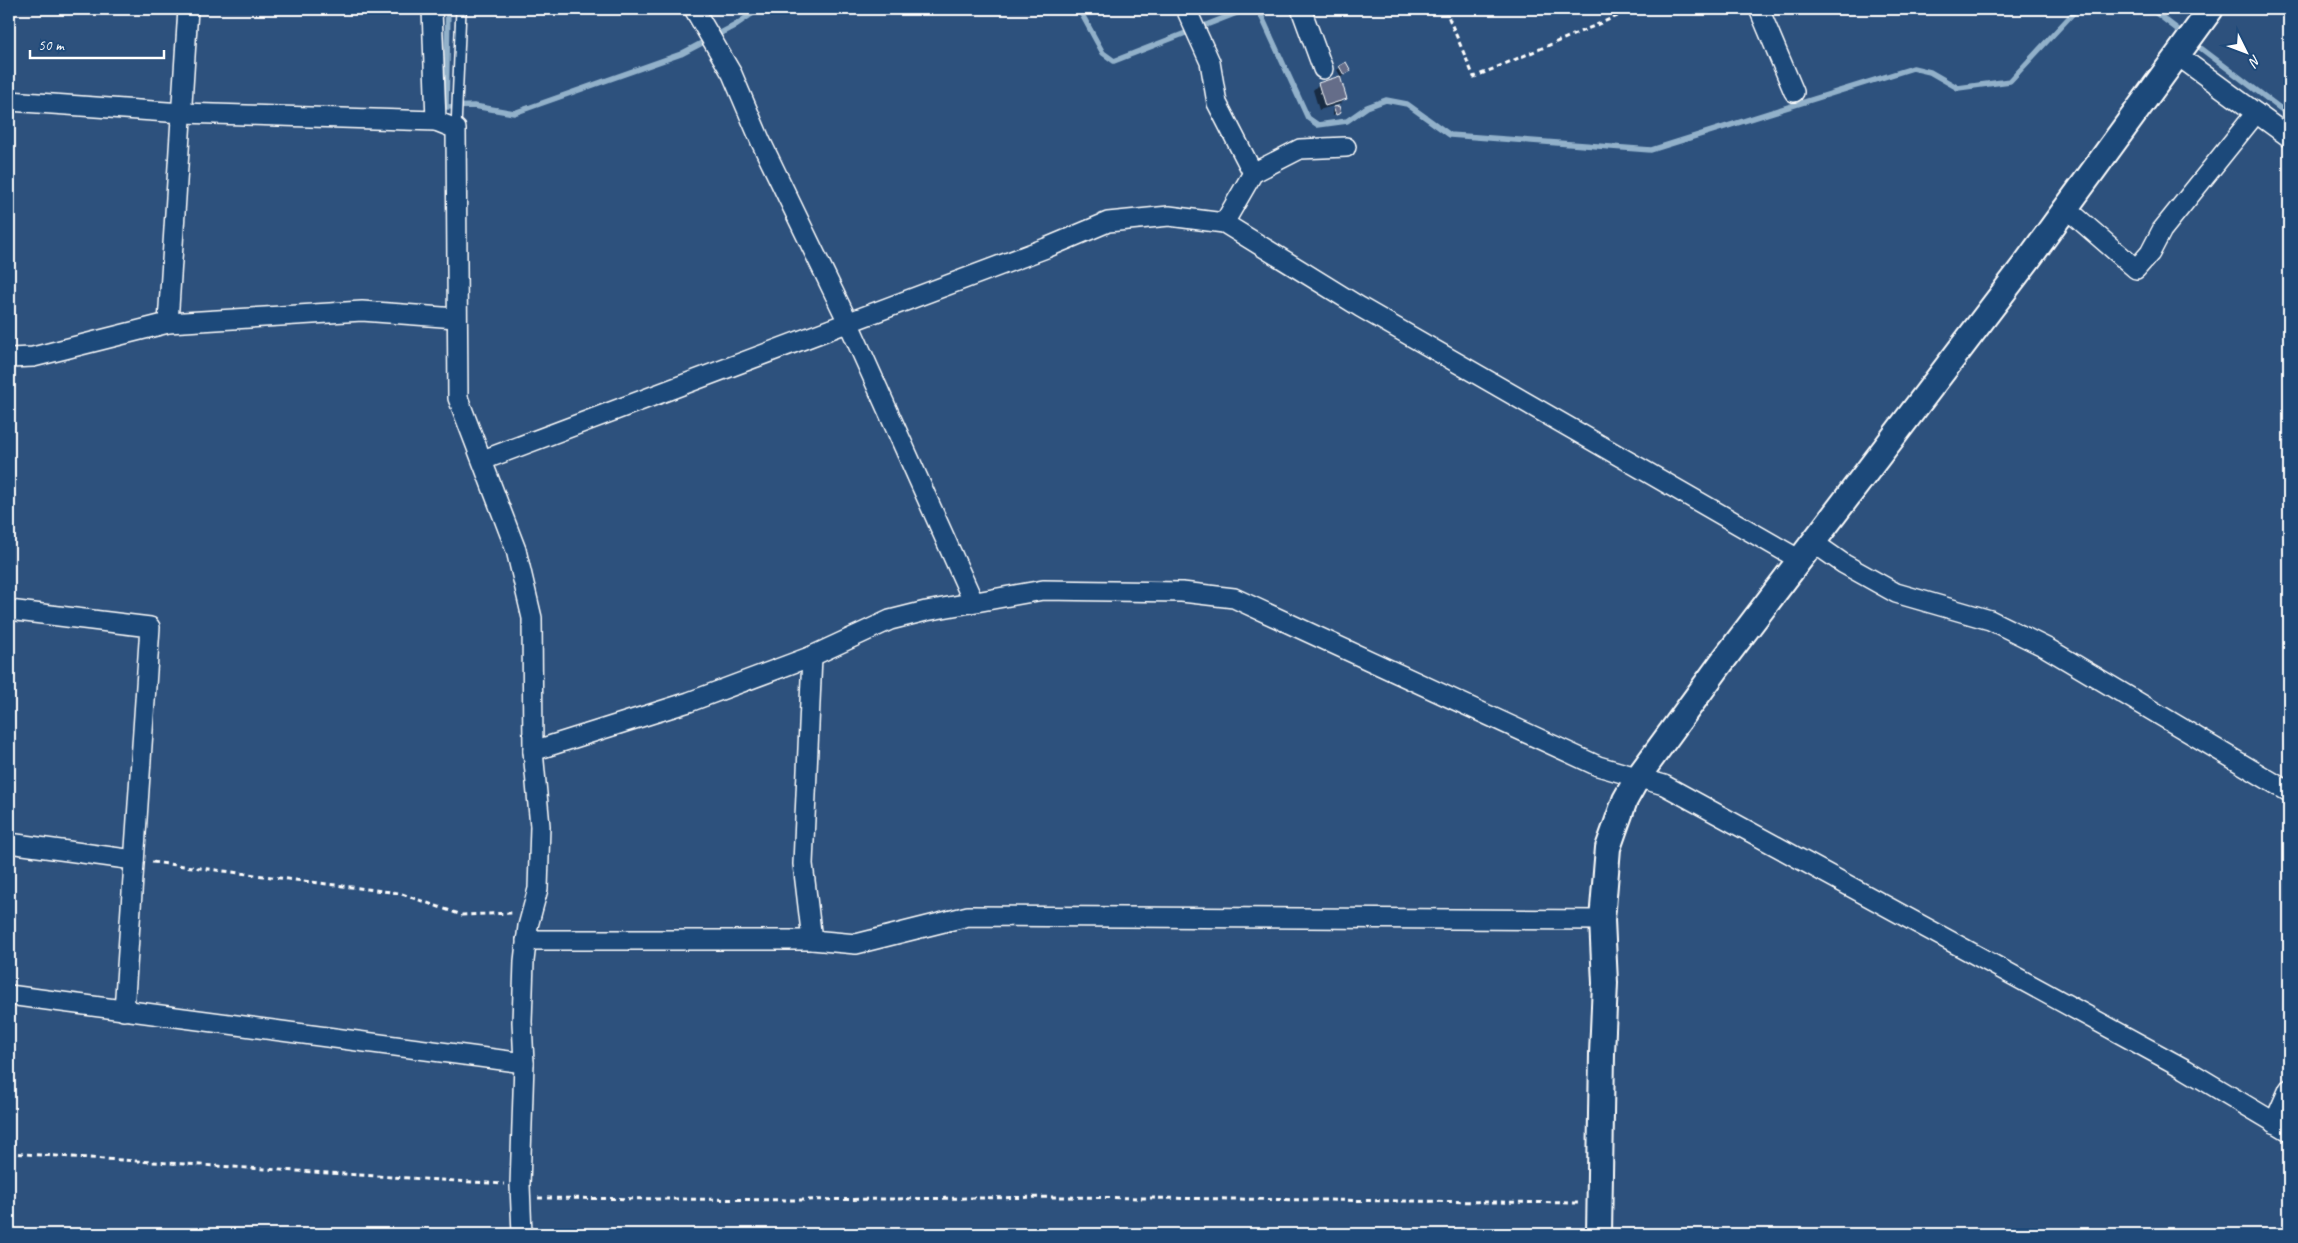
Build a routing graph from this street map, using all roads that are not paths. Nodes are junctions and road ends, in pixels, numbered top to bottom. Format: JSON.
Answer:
{"nodes":[{"id":1,"x":188,"y":9,"type":"edge"},
{"id":2,"x":432,"y":9,"type":"edge"},
{"id":3,"x":461,"y":9,"type":"edge"},
{"id":4,"x":694,"y":9,"type":"edge"},
{"id":5,"x":1186,"y":9,"type":"edge"},
{"id":6,"x":1301,"y":9,"type":"edge"},
{"id":7,"x":1758,"y":9,"type":"edge"},
{"id":8,"x":2212,"y":9,"type":"edge"},
{"id":9,"x":2177,"y":55,"type":"junction"},
{"id":10,"x":1323,"y":69,"type":"dead end"},
{"id":11,"x":1794,"y":92,"type":"dead end"},
{"id":12,"x":9,"y":101,"type":"edge"},
{"id":13,"x":182,"y":113,"type":"junction"},
{"id":14,"x":2256,"y":113,"type":"junction"},
{"id":15,"x":436,"y":121,"type":"junction"},
{"id":16,"x":456,"y":130,"type":"junction"},
{"id":17,"x":2289,"y":137,"type":"edge"},
{"id":18,"x":1346,"y":148,"type":"dead end"},
{"id":19,"x":1253,"y":173,"type":"junction"},
{"id":20,"x":2066,"y":208,"type":"junction"},
{"id":21,"x":1224,"y":223,"type":"junction"},
{"id":22,"x":456,"y":318,"type":"junction"},
{"id":23,"x":848,"y":322,"type":"junction"},
{"id":24,"x":168,"y":323,"type":"junction"},
{"id":25,"x":9,"y":358,"type":"edge"},
{"id":26,"x":482,"y":460,"type":"junction"},
{"id":27,"x":1807,"y":552,"type":"junction"},
{"id":28,"x":973,"y":601,"type":"junction"},
{"id":29,"x":9,"y":610,"type":"edge"},
{"id":30,"x":812,"y":656,"type":"junction"},
{"id":31,"x":533,"y":751,"type":"junction"},
{"id":32,"x":1638,"y":777,"type":"junction"},
{"id":33,"x":2289,"y":792,"type":"edge"},
{"id":34,"x":9,"y":843,"type":"edge"},
{"id":35,"x":134,"y":860,"type":"junction"},
{"id":36,"x":1602,"y":920,"type":"junction"},
{"id":37,"x":526,"y":940,"type":"junction"},
{"id":38,"x":812,"y":940,"type":"junction"},
{"id":39,"x":9,"y":995,"type":"edge"},
{"id":40,"x":124,"y":1011,"type":"junction"},
{"id":41,"x":524,"y":1063,"type":"junction"},
{"id":42,"x":2289,"y":1089,"type":"edge"},
{"id":43,"x":2282,"y":1127,"type":"edge"},
{"id":44,"x":522,"y":1234,"type":"edge"},
{"id":45,"x":1599,"y":1234,"type":"edge"}],
"edges":[{"from":1,"to":13,"type":"street"},
{"from":2,"to":15,"type":"street"},
{"from":3,"to":16,"type":"lane"},
{"from":4,"to":23,"type":"street"},
{"from":5,"to":19,"type":"street"},
{"from":6,"to":10,"type":"street"},
{"from":7,"to":11,"type":"street"},
{"from":8,"to":9,"type":"street"},
{"from":9,"to":14,"type":"street"},
{"from":9,"to":20,"type":"street"},
{"from":12,"to":13,"type":"street"},
{"from":13,"to":15,"type":"street"},
{"from":13,"to":24,"type":"street"},
{"from":14,"to":17,"type":"street"},
{"from":14,"to":20,"type":"street"},
{"from":15,"to":16,"type":"street"},
{"from":16,"to":22,"type":"street"},
{"from":18,"to":19,"type":"street"},
{"from":19,"to":21,"type":"street"},
{"from":20,"to":27,"type":"street"},
{"from":21,"to":23,"type":"street"},
{"from":21,"to":27,"type":"street"},
{"from":22,"to":24,"type":"street"},
{"from":22,"to":26,"type":"street"},
{"from":23,"to":26,"type":"street"},
{"from":23,"to":28,"type":"street"},
{"from":24,"to":25,"type":"street"},
{"from":26,"to":31,"type":"street"},
{"from":27,"to":32,"type":"street"},
{"from":27,"to":33,"type":"street"},
{"from":28,"to":30,"type":"street"},
{"from":28,"to":32,"type":"street"},
{"from":29,"to":35,"type":"street"},
{"from":30,"to":31,"type":"street"},
{"from":30,"to":38,"type":"street"},
{"from":31,"to":37,"type":"street"},
{"from":32,"to":36,"type":"street"},
{"from":32,"to":43,"type":"street"},
{"from":34,"to":35,"type":"street"},
{"from":35,"to":40,"type":"street"},
{"from":36,"to":38,"type":"street"},
{"from":36,"to":45,"type":"street"},
{"from":37,"to":38,"type":"street"},
{"from":37,"to":41,"type":"street"},
{"from":39,"to":40,"type":"street"},
{"from":40,"to":41,"type":"street"},
{"from":41,"to":44,"type":"street"},
{"from":42,"to":43,"type":"street"}]}
